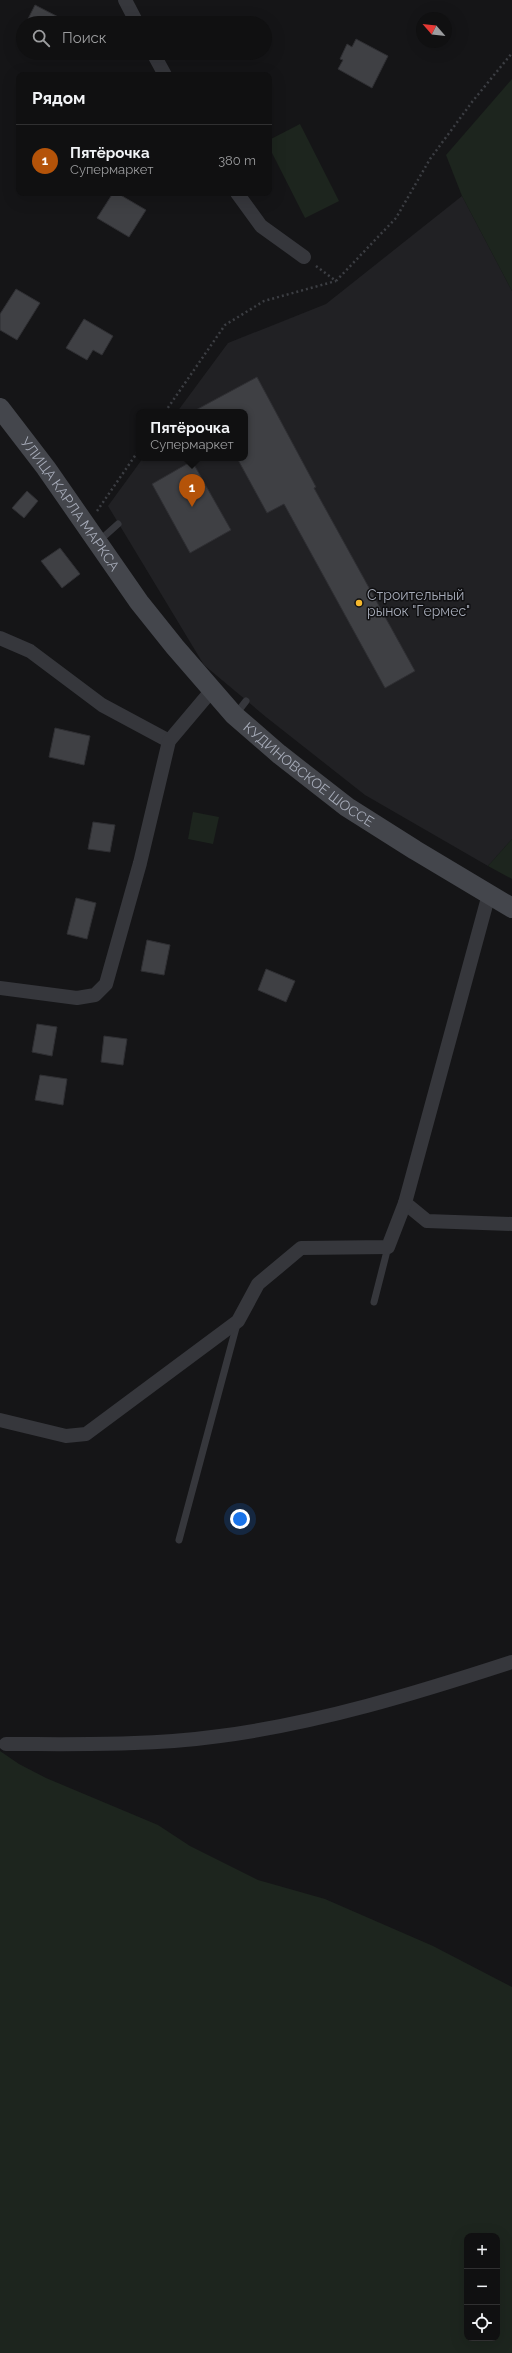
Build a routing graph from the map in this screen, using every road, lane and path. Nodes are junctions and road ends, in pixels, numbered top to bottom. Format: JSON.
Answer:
{"nodes":[{"id":1,"x":125,"y":0,"type":"edge"},
{"id":2,"x":133,"y":16,"type":"edge"},
{"id":3,"x":512,"y":53,"type":"edge"},
{"id":4,"x":157,"y":60,"type":"edge"},
{"id":5,"x":163,"y":72,"type":"edge"},
{"id":6,"x":238,"y":196,"type":"edge"},
{"id":7,"x":304,"y":257,"type":"joint"},
{"id":8,"x":336,"y":281,"type":"junction"},
{"id":9,"x":0,"y":408,"type":"edge"},
{"id":10,"x":167,"y":409,"type":"edge"},
{"id":11,"x":136,"y":455,"type":"edge"},
{"id":12,"x":118,"y":524,"type":"dead end"},
{"id":13,"x":92,"y":534,"type":"junction"},
{"id":14,"x":139,"y":602,"type":"joint"},
{"id":15,"x":0,"y":638,"type":"edge"},
{"id":16,"x":212,"y":690,"type":"junction"},
{"id":17,"x":168,"y":741,"type":"junction"},
{"id":18,"x":489,"y":894,"type":"junction"},
{"id":19,"x":512,"y":908,"type":"edge"},
{"id":20,"x":0,"y":988,"type":"edge"},
{"id":21,"x":405,"y":1203,"type":"junction"},
{"id":22,"x":512,"y":1224,"type":"edge"},
{"id":23,"x":388,"y":1247,"type":"junction"},
{"id":24,"x":374,"y":1302,"type":"dead end"},
{"id":25,"x":238,"y":1321,"type":"junction"},
{"id":26,"x":0,"y":1420,"type":"edge"},
{"id":27,"x":179,"y":1540,"type":"dead end"},
{"id":28,"x":512,"y":1662,"type":"edge"},
{"id":29,"x":6,"y":1744,"type":"dead end"}],
"edges":[{"from":1,"to":2,"type":"street"},
{"from":3,"to":8,"type":"path"},
{"from":4,"to":5,"type":"street"},
{"from":6,"to":7,"type":"street"},
{"from":7,"to":8,"type":"path"},
{"from":8,"to":10,"type":"path"},
{"from":9,"to":13,"type":"main road","name":"УЛИЦА КАРЛА МАРКСА"},
{"from":11,"to":13,"type":"path"},
{"from":12,"to":13,"type":"lane"},
{"from":13,"to":14,"type":"main road","name":"УЛИЦА КАРЛА МАРКСА"},
{"from":14,"to":16,"type":"main road","name":"КУДИНОВСКОЕ ШОССЕ"},
{"from":15,"to":17,"type":"street"},
{"from":16,"to":17,"type":"street"},
{"from":16,"to":18,"type":"main road","name":"КУДИНОВСКОЕ ШОССЕ"},
{"from":17,"to":20,"type":"street"},
{"from":18,"to":19,"type":"main road","name":"КУДИНОВСКОЕ ШОССЕ"},
{"from":18,"to":21,"type":"street"},
{"from":21,"to":22,"type":"street"},
{"from":21,"to":23,"type":"street"},
{"from":23,"to":24,"type":"lane"},
{"from":23,"to":25,"type":"street"},
{"from":25,"to":26,"type":"street"},
{"from":25,"to":27,"type":"lane"},
{"from":28,"to":29,"type":"street"}]}
